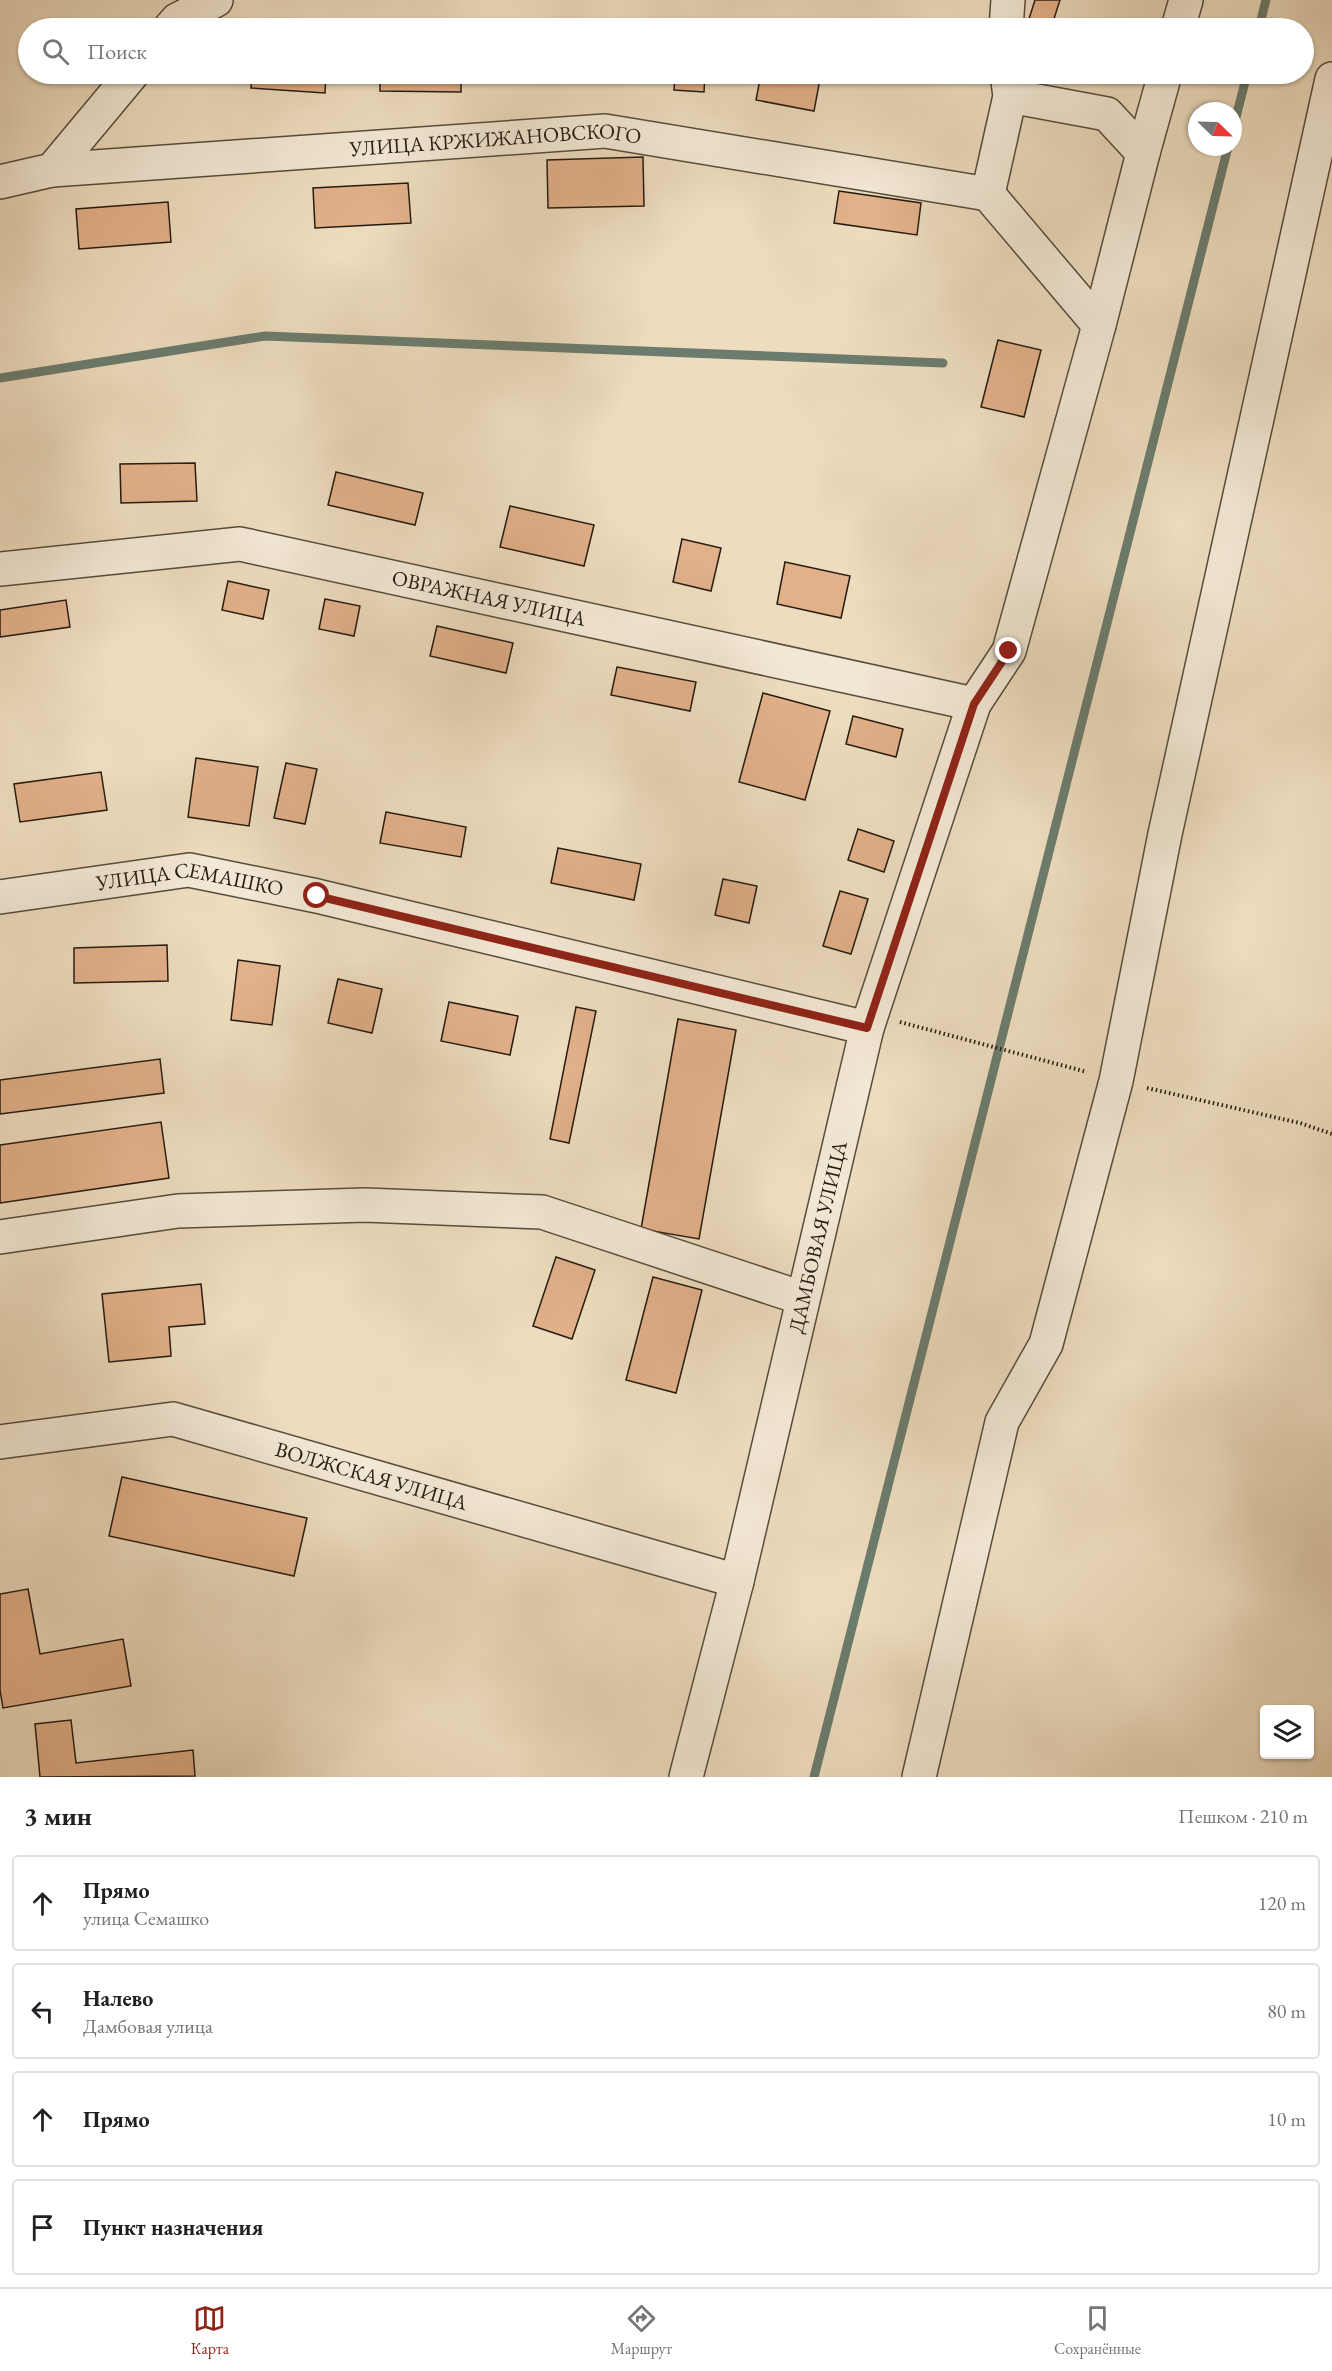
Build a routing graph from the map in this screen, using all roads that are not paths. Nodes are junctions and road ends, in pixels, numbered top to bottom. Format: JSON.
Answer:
{"nodes":[{"id":1,"x":216,"y":0,"type":"edge"},
{"id":2,"x":1008,"y":0,"type":"edge"},
{"id":3,"x":1186,"y":0,"type":"edge"},
{"id":4,"x":181,"y":18,"type":"edge"},
{"id":5,"x":1007,"y":18,"type":"edge"},
{"id":6,"x":1181,"y":18,"type":"edge"},
{"id":7,"x":1332,"y":79,"type":"edge"},
{"id":8,"x":124,"y":84,"type":"edge"},
{"id":9,"x":1162,"y":84,"type":"edge"},
{"id":10,"x":1009,"y":85,"type":"edge"},
{"id":11,"x":1143,"y":153,"type":"junction"},
{"id":12,"x":52,"y":170,"type":"junction"},
{"id":13,"x":0,"y":182,"type":"edge"},
{"id":14,"x":988,"y":194,"type":"junction"},
{"id":15,"x":1099,"y":325,"type":"junction"},
{"id":16,"x":0,"y":569,"type":"edge"},
{"id":17,"x":974,"y":704,"type":"junction"},
{"id":18,"x":0,"y":897,"type":"edge"},
{"id":19,"x":869,"y":1022,"type":"junction"},
{"id":20,"x":0,"y":1237,"type":"edge"},
{"id":21,"x":802,"y":1298,"type":"junction"},
{"id":22,"x":0,"y":1442,"type":"edge"},
{"id":23,"x":737,"y":1581,"type":"junction"},
{"id":24,"x":686,"y":1777,"type":"edge"},
{"id":25,"x":920,"y":1777,"type":"edge"}],
"edges":[{"from":1,"to":4,"type":"street"},
{"from":2,"to":5,"type":"street"},
{"from":3,"to":6,"type":"street"},
{"from":7,"to":25,"type":"street"},
{"from":8,"to":12,"type":"street"},
{"from":9,"to":11,"type":"street","name":"ДАМБОВАЯ УЛИЦА"},
{"from":10,"to":11,"type":"street"},
{"from":10,"to":14,"type":"street"},
{"from":11,"to":15,"type":"street","name":"ДАМБОВАЯ УЛИЦА"},
{"from":12,"to":13,"type":"street","name":"УЛИЦА КРЖИЖАНОВСКОГО"},
{"from":12,"to":14,"type":"street","name":"УЛИЦА КРЖИЖАНОВСКОГО"},
{"from":14,"to":15,"type":"street"},
{"from":15,"to":17,"type":"street","name":"ДАМБОВАЯ УЛИЦА"},
{"from":16,"to":17,"type":"street","name":"ОВРАЖНАЯ УЛИЦА"},
{"from":17,"to":19,"type":"street","name":"ДАМБОВАЯ УЛИЦА"},
{"from":18,"to":19,"type":"street","name":"УЛИЦА СЕМАШКО"},
{"from":19,"to":21,"type":"street","name":"ДАМБОВАЯ УЛИЦА"},
{"from":20,"to":21,"type":"street"},
{"from":21,"to":23,"type":"street","name":"ДАМБОВАЯ УЛИЦА"},
{"from":22,"to":23,"type":"street","name":"ВОЛЖСКАЯ УЛИЦА"},
{"from":23,"to":24,"type":"street","name":"ДАМБОВАЯ УЛИЦА"}]}
